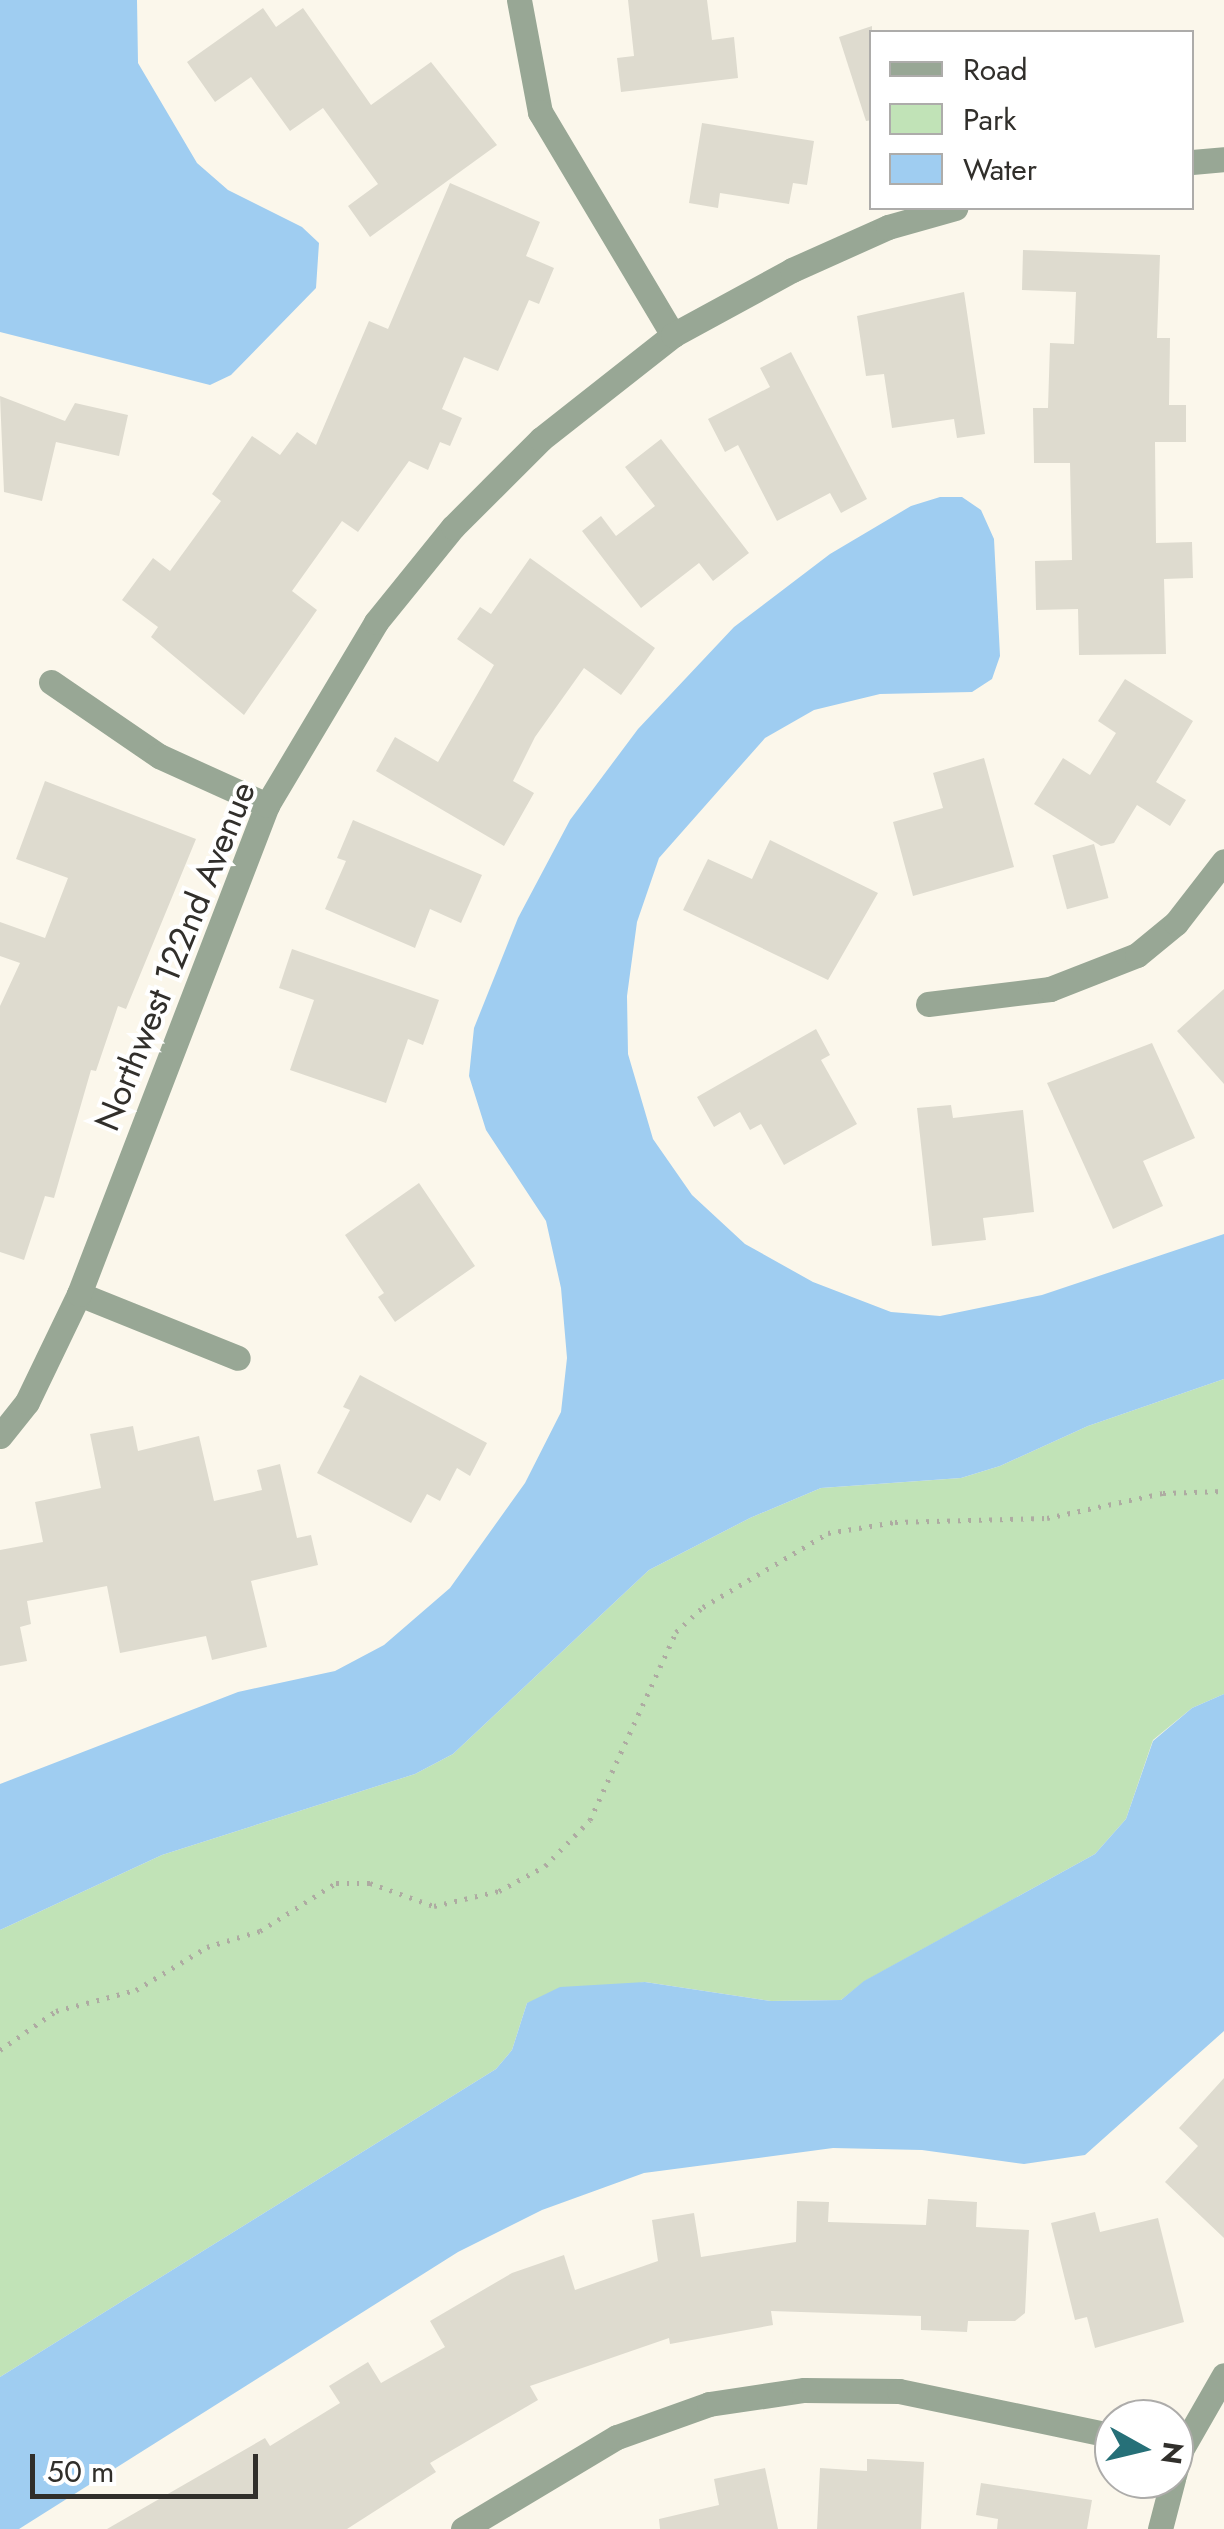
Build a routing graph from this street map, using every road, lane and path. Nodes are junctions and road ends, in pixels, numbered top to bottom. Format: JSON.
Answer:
{"nodes":[{"id":1,"x":520,"y":0,"type":"edge"},
{"id":2,"x":1224,"y":159,"type":"edge"},
{"id":3,"x":1194,"y":162,"type":"edge"},
{"id":4,"x":948,"y":210,"type":"edge"},
{"id":5,"x":673,"y":335,"type":"junction"},
{"id":6,"x":50,"y":682,"type":"dead end"},
{"id":7,"x":267,"y":805,"type":"junction"},
{"id":8,"x":1224,"y":861,"type":"edge"},
{"id":9,"x":928,"y":1004,"type":"dead end"},
{"id":10,"x":79,"y":1294,"type":"junction"},
{"id":11,"x":238,"y":1358,"type":"dead end"},
{"id":12,"x":0,"y":1436,"type":"edge"},
{"id":13,"x":1224,"y":1491,"type":"edge"},
{"id":14,"x":0,"y":2050,"type":"edge"},
{"id":15,"x":1224,"y":2376,"type":"edge"},
{"id":16,"x":1194,"y":2429,"type":"edge"},
{"id":17,"x":1094,"y":2432,"type":"edge"},
{"id":18,"x":1167,"y":2499,"type":"edge"},
{"id":19,"x":463,"y":2529,"type":"edge"},
{"id":20,"x":1160,"y":2529,"type":"edge"}],
"edges":[{"from":1,"to":5,"type":"street"},
{"from":2,"to":3,"type":"street"},
{"from":4,"to":5,"type":"street","name":"Northwest 122nd Avenue"},
{"from":5,"to":7,"type":"street","name":"Northwest 122nd Avenue"},
{"from":6,"to":7,"type":"street"},
{"from":7,"to":10,"type":"street","name":"Northwest 122nd Avenue"},
{"from":8,"to":9,"type":"street"},
{"from":10,"to":11,"type":"street"},
{"from":10,"to":12,"type":"street","name":"Northwest 122nd Avenue"},
{"from":13,"to":14,"type":"path"},
{"from":15,"to":16,"type":"street"},
{"from":17,"to":19,"type":"street"},
{"from":18,"to":20,"type":"street"}]}
